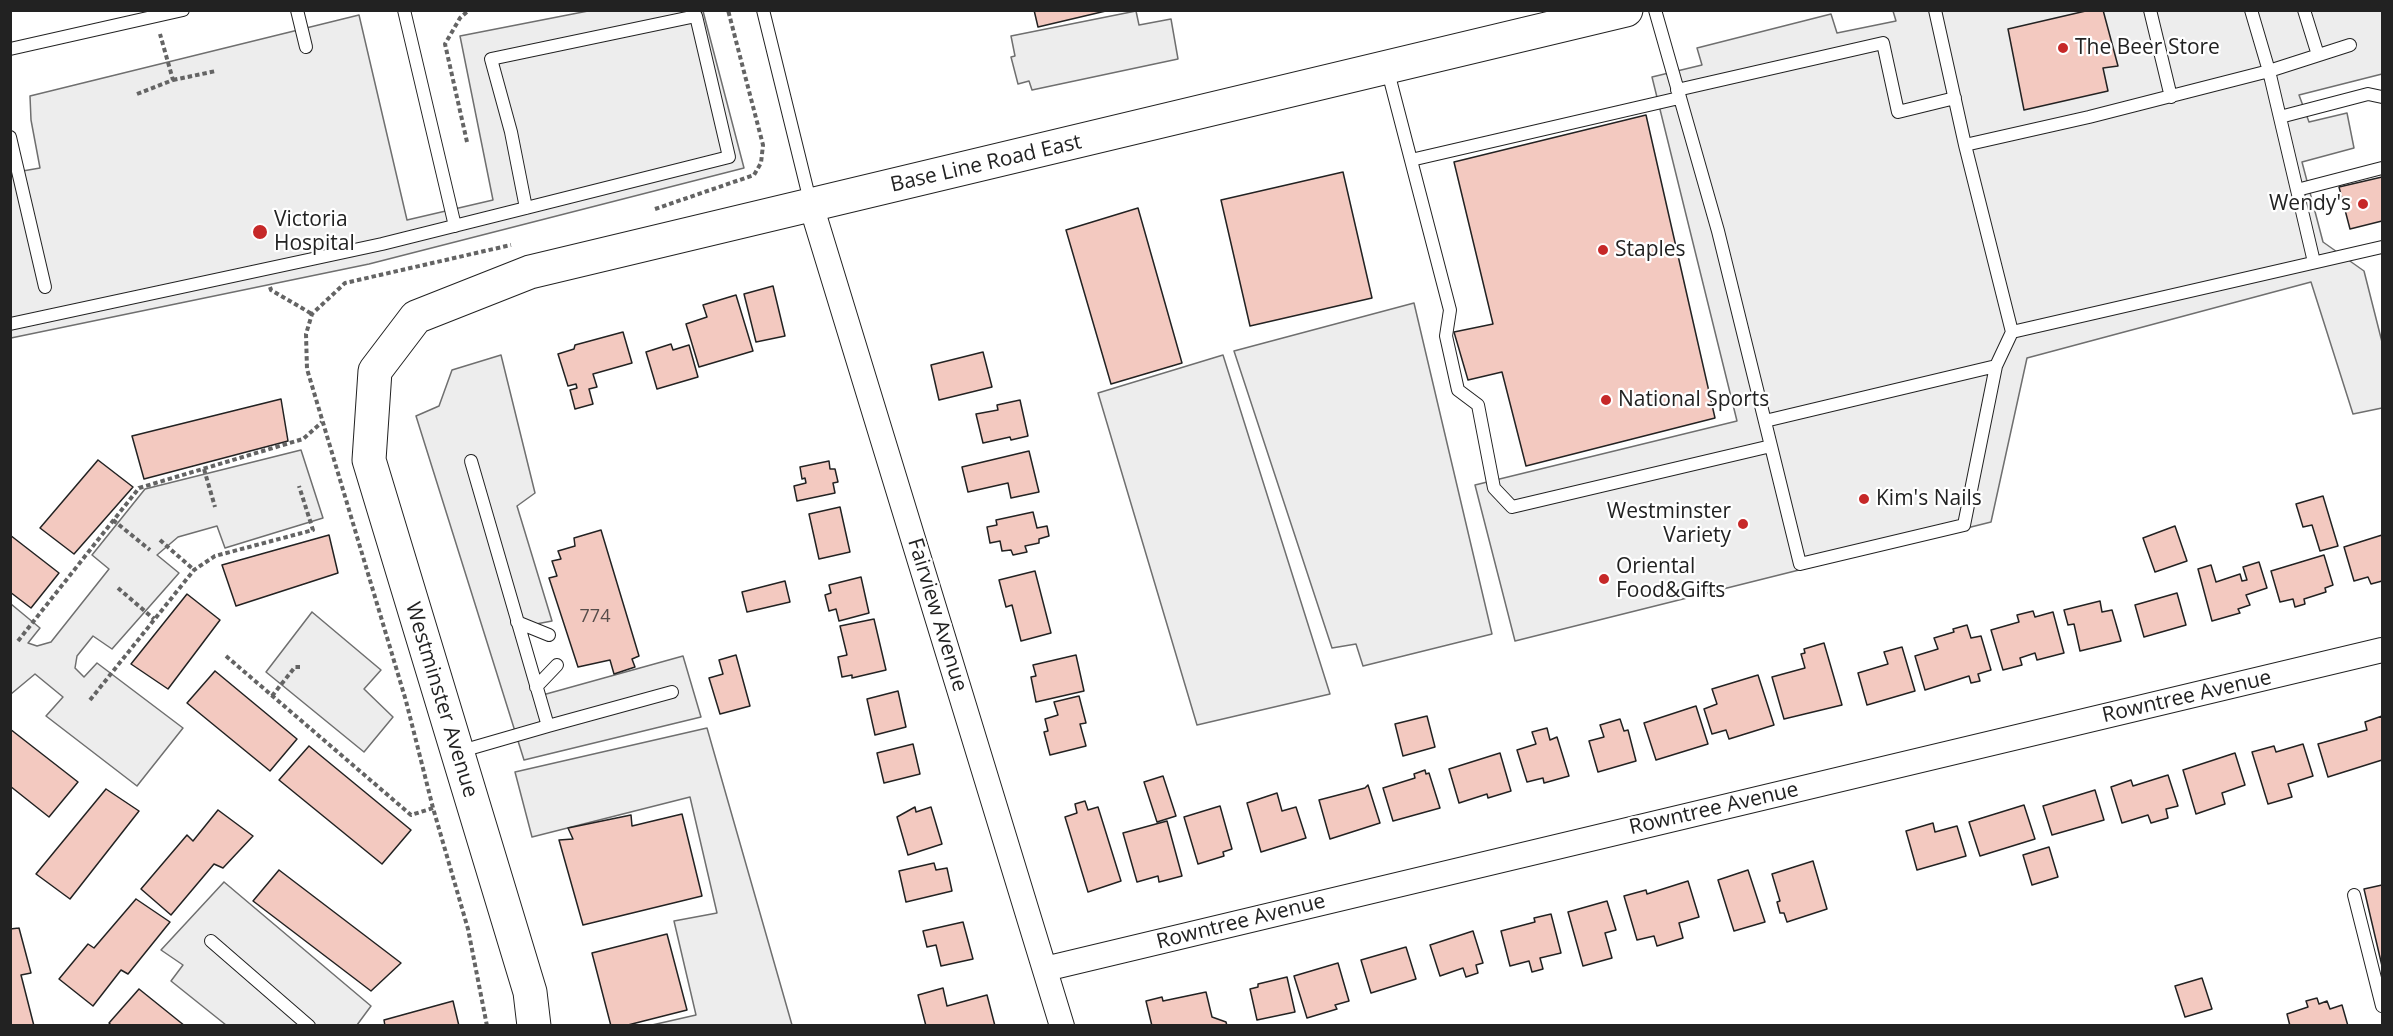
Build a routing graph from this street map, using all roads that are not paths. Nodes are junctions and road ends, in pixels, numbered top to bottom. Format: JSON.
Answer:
{"nodes":[{"id":1,"x":183,"y":10,"type":"edge"},
{"id":2,"x":297,"y":10,"type":"edge"},
{"id":3,"x":404,"y":10,"type":"edge"},
{"id":4,"x":764,"y":10,"type":"edge"},
{"id":5,"x":1626,"y":10,"type":"edge"},
{"id":6,"x":1655,"y":10,"type":"edge"},
{"id":7,"x":1935,"y":10,"type":"edge"},
{"id":8,"x":2150,"y":10,"type":"edge"},
{"id":9,"x":2251,"y":10,"type":"edge"},
{"id":10,"x":2304,"y":10,"type":"edge"},
{"id":11,"x":2350,"y":45,"type":"dead end"},
{"id":12,"x":306,"y":47,"type":"dead end"},
{"id":13,"x":10,"y":49,"type":"edge"},
{"id":14,"x":2318,"y":55,"type":"junction"},
{"id":15,"x":1387,"y":68,"type":"junction"},
{"id":16,"x":2270,"y":71,"type":"junction"},
{"id":17,"x":1678,"y":94,"type":"junction"},
{"id":18,"x":2171,"y":97,"type":"junction"},
{"id":19,"x":2382,"y":97,"type":"edge"},
{"id":20,"x":1955,"y":98,"type":"junction"},
{"id":21,"x":2280,"y":117,"type":"junction"},
{"id":22,"x":10,"y":137,"type":"edge"},
{"id":23,"x":1965,"y":145,"type":"junction"},
{"id":24,"x":1411,"y":160,"type":"junction"},
{"id":25,"x":2382,"y":168,"type":"edge"},
{"id":26,"x":2297,"y":190,"type":"junction"},
{"id":27,"x":811,"y":205,"type":"junction"},
{"id":28,"x":526,"y":208,"type":"junction"},
{"id":29,"x":455,"y":226,"type":"junction"},
{"id":30,"x":2382,"y":248,"type":"edge"},
{"id":31,"x":2314,"y":262,"type":"junction"},
{"id":32,"x":45,"y":287,"type":"dead end"},
{"id":33,"x":10,"y":324,"type":"edge"},
{"id":34,"x":2012,"y":332,"type":"junction"},
{"id":35,"x":1996,"y":366,"type":"junction"},
{"id":36,"x":375,"y":371,"type":"joint"},
{"id":37,"x":1765,"y":421,"type":"junction"},
{"id":38,"x":1771,"y":446,"type":"junction"},
{"id":39,"x":471,"y":461,"type":"dead end"},
{"id":40,"x":517,"y":622,"type":"junction"},
{"id":41,"x":549,"y":635,"type":"dead end"},
{"id":42,"x":2382,"y":650,"type":"edge"},
{"id":43,"x":557,"y":665,"type":"dead end"},
{"id":44,"x":536,"y":687,"type":"junction"},
{"id":45,"x":672,"y":692,"type":"dead end"},
{"id":46,"x":548,"y":726,"type":"junction"},
{"id":47,"x":457,"y":752,"type":"junction"},
{"id":48,"x":2354,"y":895,"type":"dead end"},
{"id":49,"x":211,"y":941,"type":"dead end"},
{"id":50,"x":1046,"y":969,"type":"junction"},
{"id":51,"x":2382,"y":1006,"type":"edge"},
{"id":52,"x":309,"y":1026,"type":"edge"},
{"id":53,"x":534,"y":1026,"type":"edge"},
{"id":54,"x":1062,"y":1026,"type":"edge"}],
"edges":[{"from":1,"to":13,"type":"lane"},
{"from":2,"to":12,"type":"lane"},
{"from":3,"to":29,"type":"lane"},
{"from":4,"to":27,"type":"lane"},
{"from":5,"to":15,"type":"street","name":"Base Line Road East"},
{"from":6,"to":17,"type":"lane"},
{"from":7,"to":20,"type":"lane"},
{"from":8,"to":18,"type":"lane"},
{"from":9,"to":16,"type":"lane"},
{"from":10,"to":14,"type":"lane"},
{"from":11,"to":14,"type":"lane"},
{"from":14,"to":16,"type":"lane"},
{"from":15,"to":24,"type":"lane"},
{"from":15,"to":27,"type":"street","name":"Base Line Road East"},
{"from":16,"to":18,"type":"lane"},
{"from":16,"to":21,"type":"lane"},
{"from":17,"to":20,"type":"lane"},
{"from":17,"to":24,"type":"lane"},
{"from":17,"to":37,"type":"lane"},
{"from":18,"to":23,"type":"lane"},
{"from":19,"to":21,"type":"lane"},
{"from":20,"to":23,"type":"lane"},
{"from":21,"to":26,"type":"lane"},
{"from":22,"to":32,"type":"lane"},
{"from":23,"to":34,"type":"lane"},
{"from":24,"to":38,"type":"lane"},
{"from":25,"to":26,"type":"lane"},
{"from":26,"to":31,"type":"lane"},
{"from":27,"to":36,"type":"street","name":"Base Line Road East"},
{"from":27,"to":50,"type":"street","name":"Fairview Avenue"},
{"from":28,"to":28,"type":"lane"},
{"from":28,"to":29,"type":"lane"},
{"from":29,"to":33,"type":"lane"},
{"from":30,"to":31,"type":"lane"},
{"from":31,"to":34,"type":"lane"},
{"from":34,"to":35,"type":"lane"},
{"from":35,"to":37,"type":"lane"},
{"from":35,"to":38,"type":"lane"},
{"from":36,"to":47,"type":"street","name":"Westminster Avenue"},
{"from":37,"to":38,"type":"lane"},
{"from":39,"to":40,"type":"lane"},
{"from":40,"to":41,"type":"lane"},
{"from":40,"to":44,"type":"lane"},
{"from":42,"to":50,"type":"street","name":"Rowntree Avenue"},
{"from":43,"to":44,"type":"lane"},
{"from":44,"to":46,"type":"lane"},
{"from":45,"to":46,"type":"lane"},
{"from":46,"to":47,"type":"lane"},
{"from":47,"to":53,"type":"street","name":"Westminster Avenue"},
{"from":48,"to":51,"type":"lane"},
{"from":49,"to":52,"type":"lane"},
{"from":50,"to":54,"type":"street","name":"Fairview Avenue"}]}
